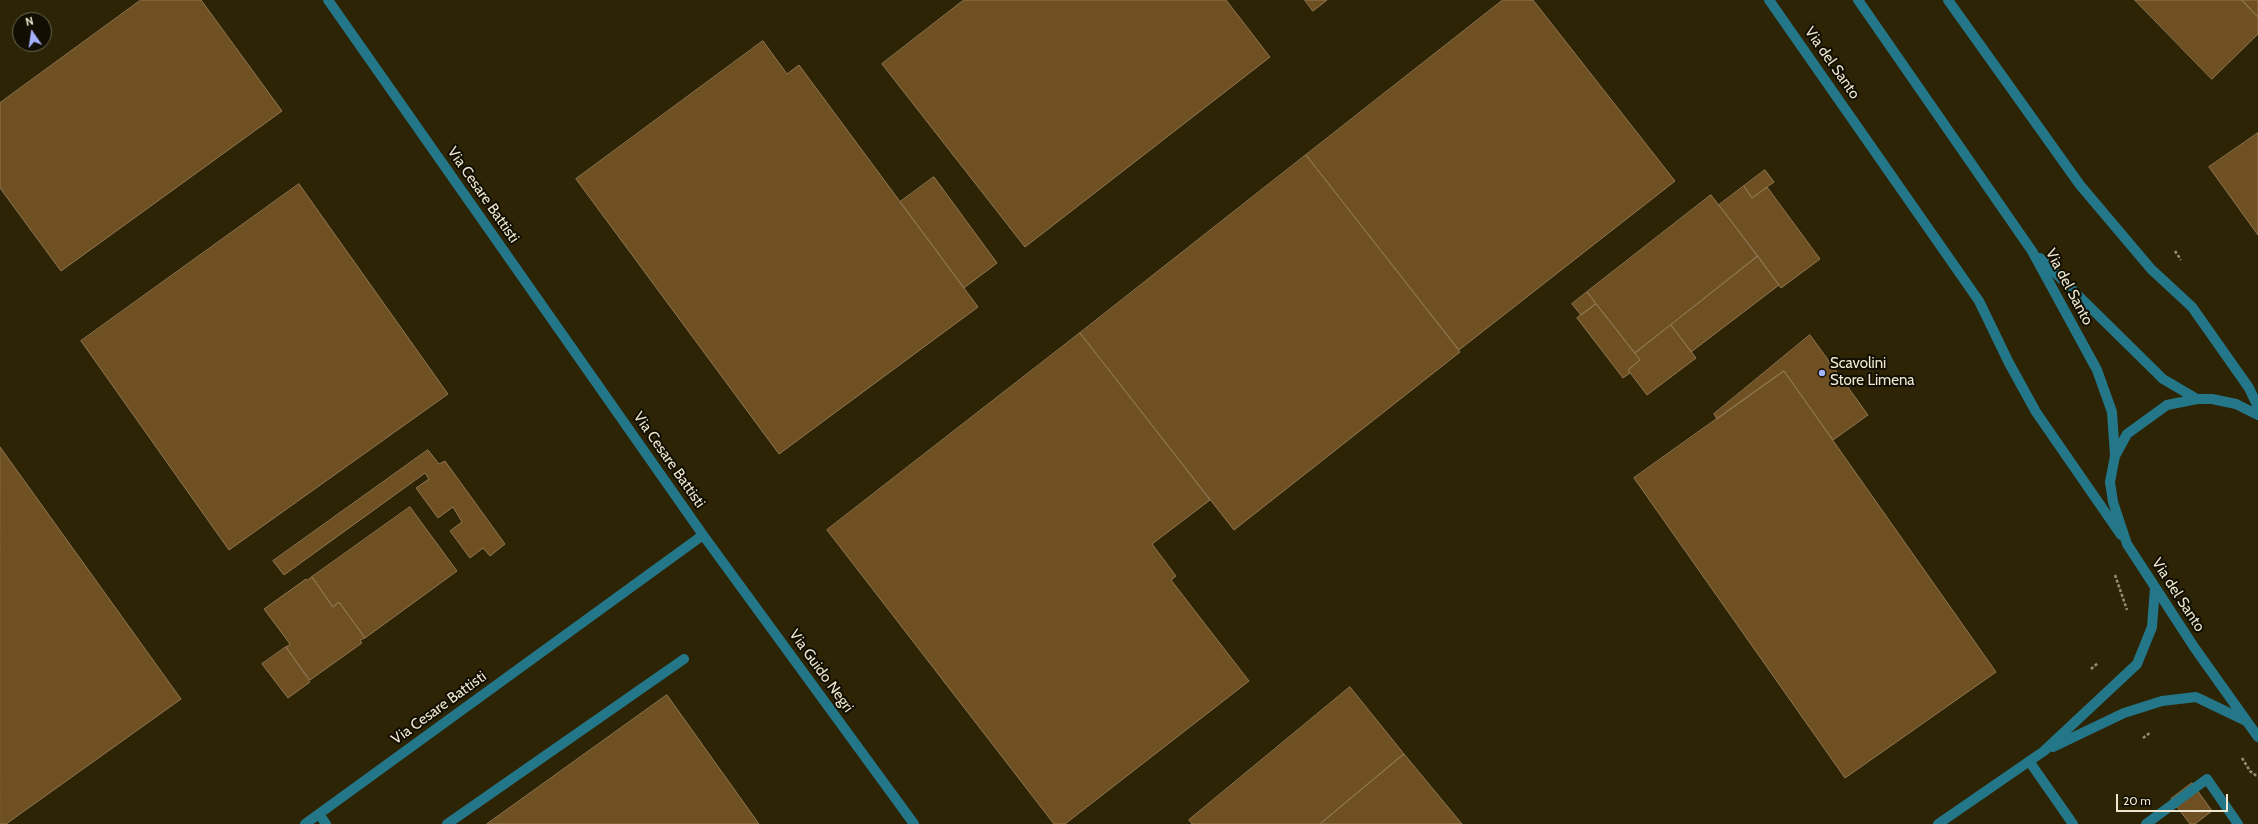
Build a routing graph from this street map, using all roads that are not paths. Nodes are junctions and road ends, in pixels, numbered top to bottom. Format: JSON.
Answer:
{"nodes":[{"id":1,"x":328,"y":0,"type":"edge"},
{"id":2,"x":1769,"y":0,"type":"edge"},
{"id":3,"x":1858,"y":0,"type":"edge"},
{"id":4,"x":1948,"y":0,"type":"edge"},
{"id":5,"x":2032,"y":251,"type":"junction"},
{"id":6,"x":2197,"y":399,"type":"junction"},
{"id":7,"x":2258,"y":407,"type":"edge"},
{"id":8,"x":2258,"y":415,"type":"edge"},
{"id":9,"x":2115,"y":456,"type":"junction"},
{"id":10,"x":703,"y":535,"type":"junction"},
{"id":11,"x":2127,"y":544,"type":"junction"},
{"id":12,"x":2155,"y":588,"type":"junction"},
{"id":13,"x":684,"y":659,"type":"dead end"},
{"id":14,"x":2247,"y":722,"type":"junction"},
{"id":15,"x":2258,"y":736,"type":"edge"},
{"id":16,"x":2044,"y":751,"type":"junction"},
{"id":17,"x":2029,"y":762,"type":"junction"},
{"id":18,"x":319,"y":814,"type":"junction"},
{"id":19,"x":305,"y":824,"type":"edge"},
{"id":20,"x":326,"y":824,"type":"edge"},
{"id":21,"x":447,"y":824,"type":"edge"},
{"id":22,"x":914,"y":824,"type":"edge"},
{"id":23,"x":1938,"y":824,"type":"edge"},
{"id":24,"x":2073,"y":824,"type":"edge"},
{"id":25,"x":2146,"y":824,"type":"edge"},
{"id":26,"x":2238,"y":824,"type":"edge"}],
"edges":[{"from":1,"to":10,"type":"street","name":"Via Cesare Battisti"},
{"from":2,"to":11,"type":"street","name":"Via del Santo"},
{"from":3,"to":5,"type":"street"},
{"from":4,"to":7,"type":"street"},
{"from":5,"to":6,"type":"street","name":"Via del Santo"},
{"from":5,"to":9,"type":"street","name":"Via del Santo"},
{"from":6,"to":8,"type":"street","name":"Via del Santo"},
{"from":6,"to":9,"type":"street","name":"Via del Santo"},
{"from":9,"to":11,"type":"street","name":"Via del Santo"},
{"from":10,"to":18,"type":"street","name":"Via Cesare Battisti"},
{"from":10,"to":22,"type":"street","name":"Via Guido Negri"},
{"from":11,"to":12,"type":"street","name":"Via del Santo"},
{"from":12,"to":14,"type":"street","name":"Via del Santo"},
{"from":12,"to":16,"type":"street"},
{"from":13,"to":21,"type":"street"},
{"from":14,"to":15,"type":"street","name":"Via del Santo"},
{"from":14,"to":16,"type":"street"},
{"from":16,"to":17,"type":"street"},
{"from":17,"to":23,"type":"street"},
{"from":17,"to":24,"type":"street"},
{"from":18,"to":19,"type":"street","name":"Via Cesare Battisti"},
{"from":18,"to":20,"type":"street"},
{"from":25,"to":26,"type":"street"}]}
